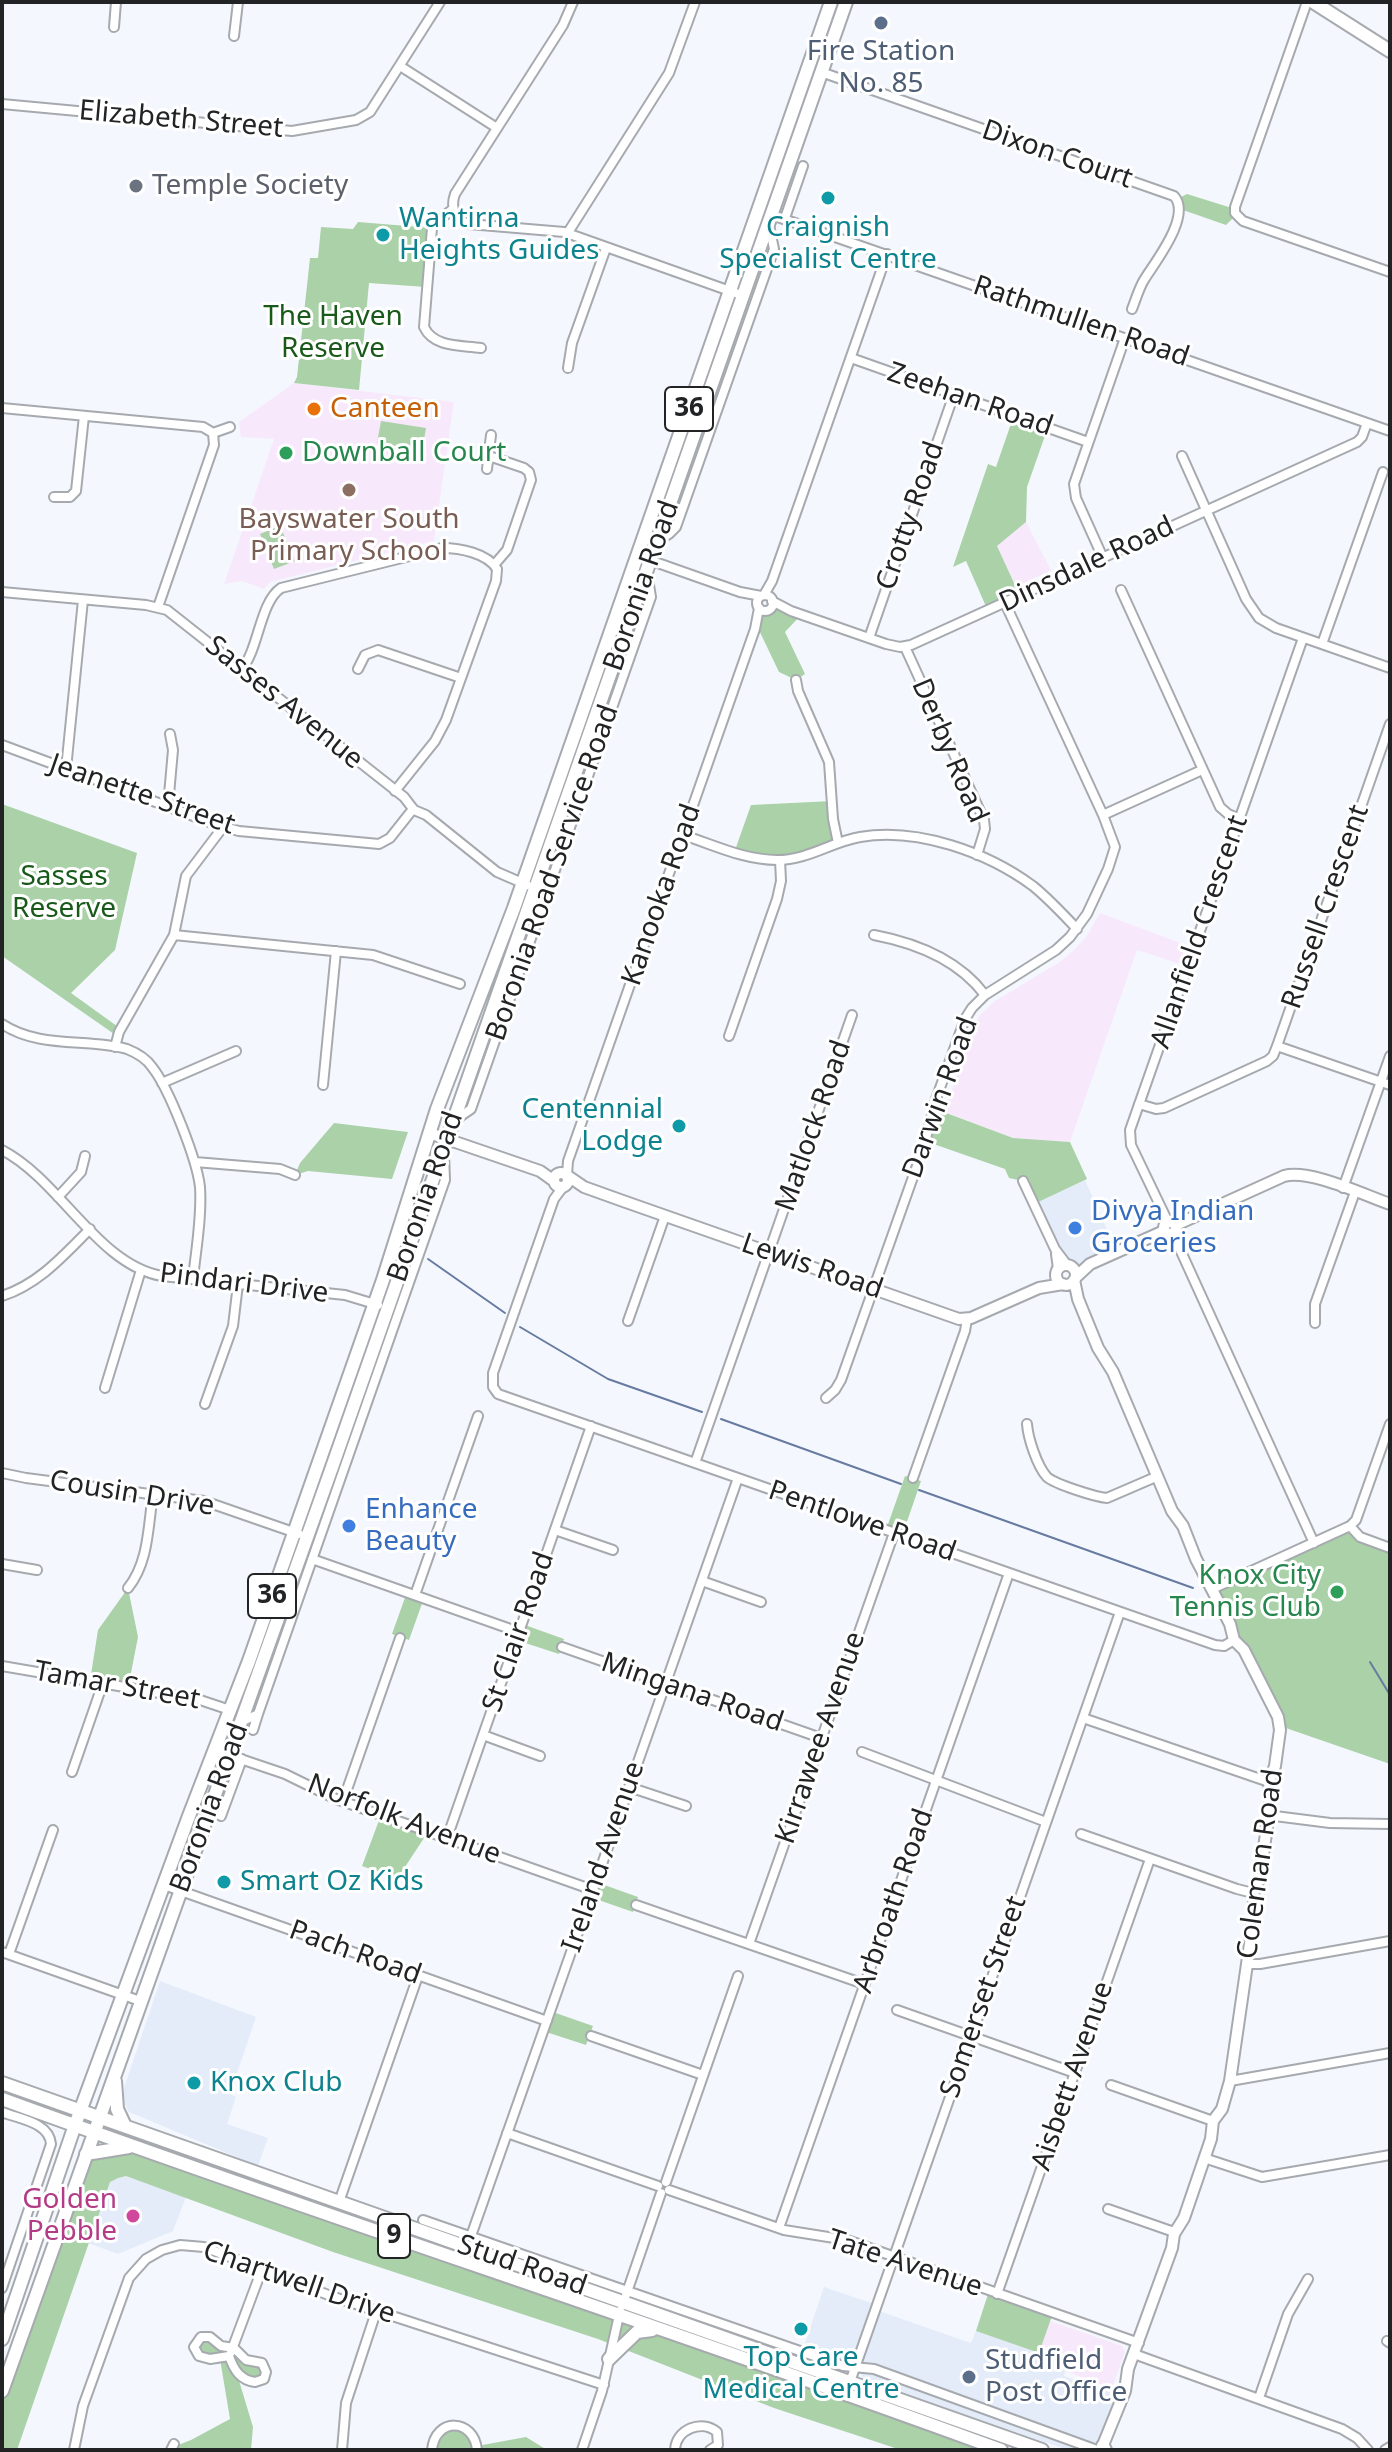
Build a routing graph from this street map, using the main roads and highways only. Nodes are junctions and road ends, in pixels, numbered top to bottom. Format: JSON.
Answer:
{"nodes":[{"id":1,"x":831,"y":2,"type":"edge"},
{"id":2,"x":846,"y":2,"type":"edge"},
{"id":3,"x":1310,"y":2,"type":"edge"},
{"id":4,"x":1390,"y":51,"type":"edge"},
{"id":5,"x":759,"y":210,"type":"junction"},
{"id":6,"x":775,"y":219,"type":"junction"},
{"id":7,"x":645,"y":563,"type":"junction"},
{"id":8,"x":529,"y":886,"type":"junction"},
{"id":9,"x":381,"y":1306,"type":"junction"},
{"id":10,"x":301,"y":1534,"type":"junction"},
{"id":11,"x":115,"y":2074,"type":"junction"},
{"id":12,"x":2,"y":2083,"type":"edge"},
{"id":13,"x":2,"y":2099,"type":"edge"},
{"id":14,"x":81,"y":2109,"type":"junction"},
{"id":15,"x":100,"y":2116,"type":"junction"},
{"id":16,"x":124,"y":2124,"type":"junction"},
{"id":17,"x":75,"y":2125,"type":"junction"},
{"id":18,"x":94,"y":2132,"type":"junction"},
{"id":19,"x":132,"y":2146,"type":"junction"},
{"id":20,"x":86,"y":2154,"type":"junction"},
{"id":21,"x":660,"y":2329,"type":"junction"},
{"id":22,"x":2,"y":2339,"type":"edge"},
{"id":23,"x":609,"y":2359,"type":"road end"},
{"id":24,"x":2,"y":2391,"type":"edge"},
{"id":25,"x":1001,"y":2450,"type":"edge"},
{"id":26,"x":1042,"y":2450,"type":"edge"}],
"edges":[{"from":1,"to":5,"type":"main road","name":"Boronia Road","number":"36"},
{"from":2,"to":6,"type":"main road","name":"Boronia Road","number":"36"},
{"from":3,"to":4,"type":"main road"},
{"from":5,"to":6,"type":"main road"},
{"from":5,"to":7,"type":"main road","name":"Boronia Road","number":"36"},
{"from":6,"to":7,"type":"main road","name":"Boronia Road","number":"36"},
{"from":7,"to":8,"type":"main road","name":"Boronia Road","number":"36"},
{"from":7,"to":8,"type":"main road","name":"Boronia Road","number":"36"},
{"from":8,"to":9,"type":"main road","name":"Boronia Road","number":"36"},
{"from":8,"to":9,"type":"main road","name":"Boronia Road","number":"36"},
{"from":9,"to":10,"type":"main road","name":"Boronia Road","number":"36"},
{"from":9,"to":10,"type":"main road","name":"Boronia Road","number":"36"},
{"from":10,"to":11,"type":"main road","name":"Boronia Road","number":"36"},
{"from":10,"to":14,"type":"main road","name":"Boronia Road","number":"36"},
{"from":11,"to":15,"type":"main road","name":"Boronia Road","number":"36"},
{"from":11,"to":16,"type":"main road"},
{"from":12,"to":14,"type":"main road","name":"Stud Road"},
{"from":13,"to":17,"type":"main road","name":"Stud Road"},
{"from":14,"to":15,"type":"main road","name":"Stud Road","number":"9"},
{"from":14,"to":17,"type":"main road","name":"Boronia Road"},
{"from":15,"to":16,"type":"main road","name":"Stud Road","number":"9"},
{"from":15,"to":18,"type":"main road","name":"Boronia Road","number":"36"},
{"from":16,"to":26,"type":"main road","name":"Stud Road","number":"9"},
{"from":17,"to":18,"type":"main road","name":"Stud Road"},
{"from":17,"to":22,"type":"main road","name":"Boronia Road"},
{"from":18,"to":19,"type":"main road","name":"Stud Road","number":"9"},
{"from":18,"to":20,"type":"main road","name":"Boronia Road"},
{"from":19,"to":20,"type":"main road"},
{"from":19,"to":21,"type":"main road","name":"Stud Road","number":"9"},
{"from":20,"to":24,"type":"main road","name":"Boronia Road"},
{"from":21,"to":23,"type":"main road"},
{"from":21,"to":25,"type":"main road","name":"Stud Road","number":"9"}]}
